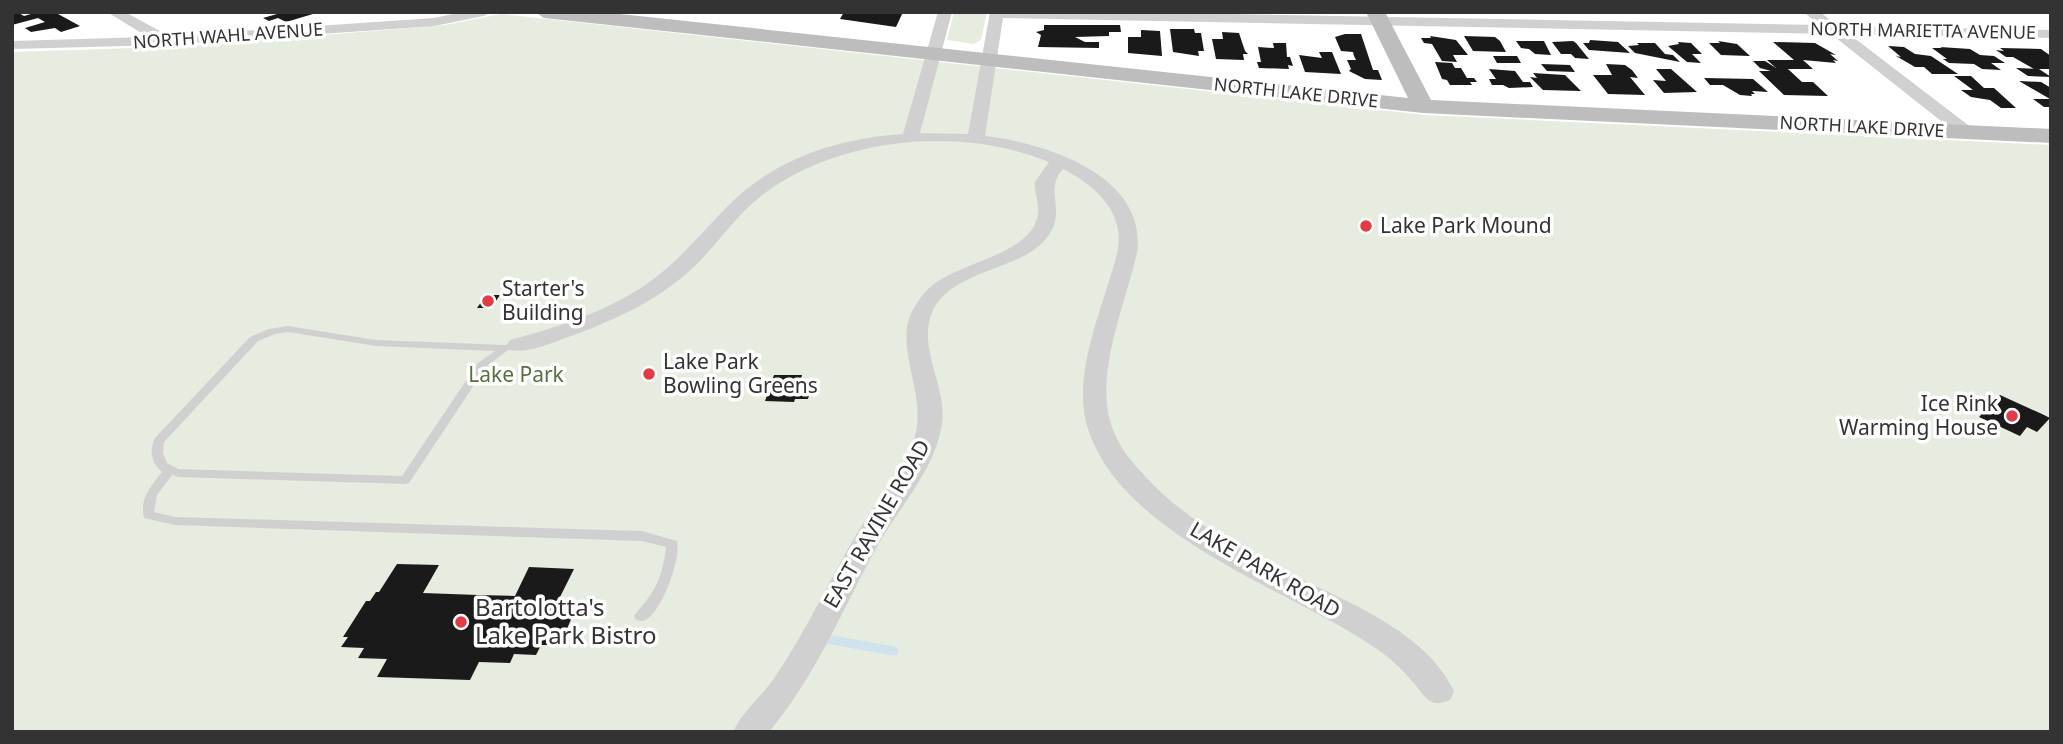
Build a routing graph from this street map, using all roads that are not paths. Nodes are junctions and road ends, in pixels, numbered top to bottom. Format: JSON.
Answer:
{"nodes":[{"id":1,"x":114,"y":12,"type":"edge"},
{"id":2,"x":484,"y":12,"type":"edge"},
{"id":3,"x":544,"y":12,"type":"edge"},
{"id":4,"x":945,"y":12,"type":"edge"},
{"id":5,"x":1811,"y":12,"type":"edge"},
{"id":6,"x":997,"y":13,"type":"edge"},
{"id":7,"x":1378,"y":17,"type":"edge"},
{"id":8,"x":1833,"y":30,"type":"junction"},
{"id":9,"x":2051,"y":34,"type":"edge"},
{"id":10,"x":166,"y":41,"type":"junction"},
{"id":11,"x":12,"y":45,"type":"edge"},
{"id":12,"x":933,"y":55,"type":"junction"},
{"id":13,"x":989,"y":61,"type":"junction"},
{"id":14,"x":1423,"y":106,"type":"junction"},
{"id":15,"x":1966,"y":132,"type":"junction"},
{"id":16,"x":2051,"y":136,"type":"edge"},
{"id":17,"x":911,"y":137,"type":"junction"},
{"id":18,"x":976,"y":139,"type":"junction"},
{"id":19,"x":1061,"y":160,"type":"junction"},
{"id":20,"x":511,"y":346,"type":"junction"},
{"id":21,"x":169,"y":471,"type":"junction"},
{"id":22,"x":641,"y":616,"type":"dead end"},
{"id":23,"x":1439,"y":691,"type":"dead end"},
{"id":24,"x":749,"y":732,"type":"edge"}],
"edges":[{"from":1,"to":10,"type":"street"},
{"from":2,"to":10,"type":"street","name":"NORTH WAHL AVENUE"},
{"from":3,"to":12,"type":"main road","name":"NORTH LAKE DRIVE"},
{"from":4,"to":12,"type":"street"},
{"from":5,"to":8,"type":"street"},
{"from":6,"to":7,"type":"street","name":"NORTH MARIETTA AVENUE"},
{"from":6,"to":13,"type":"street"},
{"from":7,"to":8,"type":"street","name":"NORTH MARIETTA AVENUE"},
{"from":7,"to":14,"type":"main road"},
{"from":8,"to":9,"type":"street","name":"NORTH MARIETTA AVENUE"},
{"from":8,"to":15,"type":"street"},
{"from":10,"to":11,"type":"street","name":"NORTH WAHL AVENUE"},
{"from":12,"to":13,"type":"main road","name":"NORTH LAKE DRIVE"},
{"from":12,"to":17,"type":"street"},
{"from":13,"to":14,"type":"main road","name":"NORTH LAKE DRIVE"},
{"from":13,"to":18,"type":"street"},
{"from":14,"to":15,"type":"main road","name":"NORTH LAKE DRIVE"},
{"from":15,"to":16,"type":"main road","name":"NORTH LAKE DRIVE"},
{"from":17,"to":18,"type":"street","name":"LAKE PARK ROAD"},
{"from":17,"to":20,"type":"street","name":"LAKE PARK ROAD"},
{"from":18,"to":19,"type":"street","name":"LAKE PARK ROAD"},
{"from":19,"to":23,"type":"street","name":"LAKE PARK ROAD"},
{"from":19,"to":24,"type":"street","name":"EAST RAVINE ROAD"},
{"from":20,"to":21,"type":"lane"},
{"from":20,"to":21,"type":"lane"},
{"from":21,"to":22,"type":"lane"}]}
